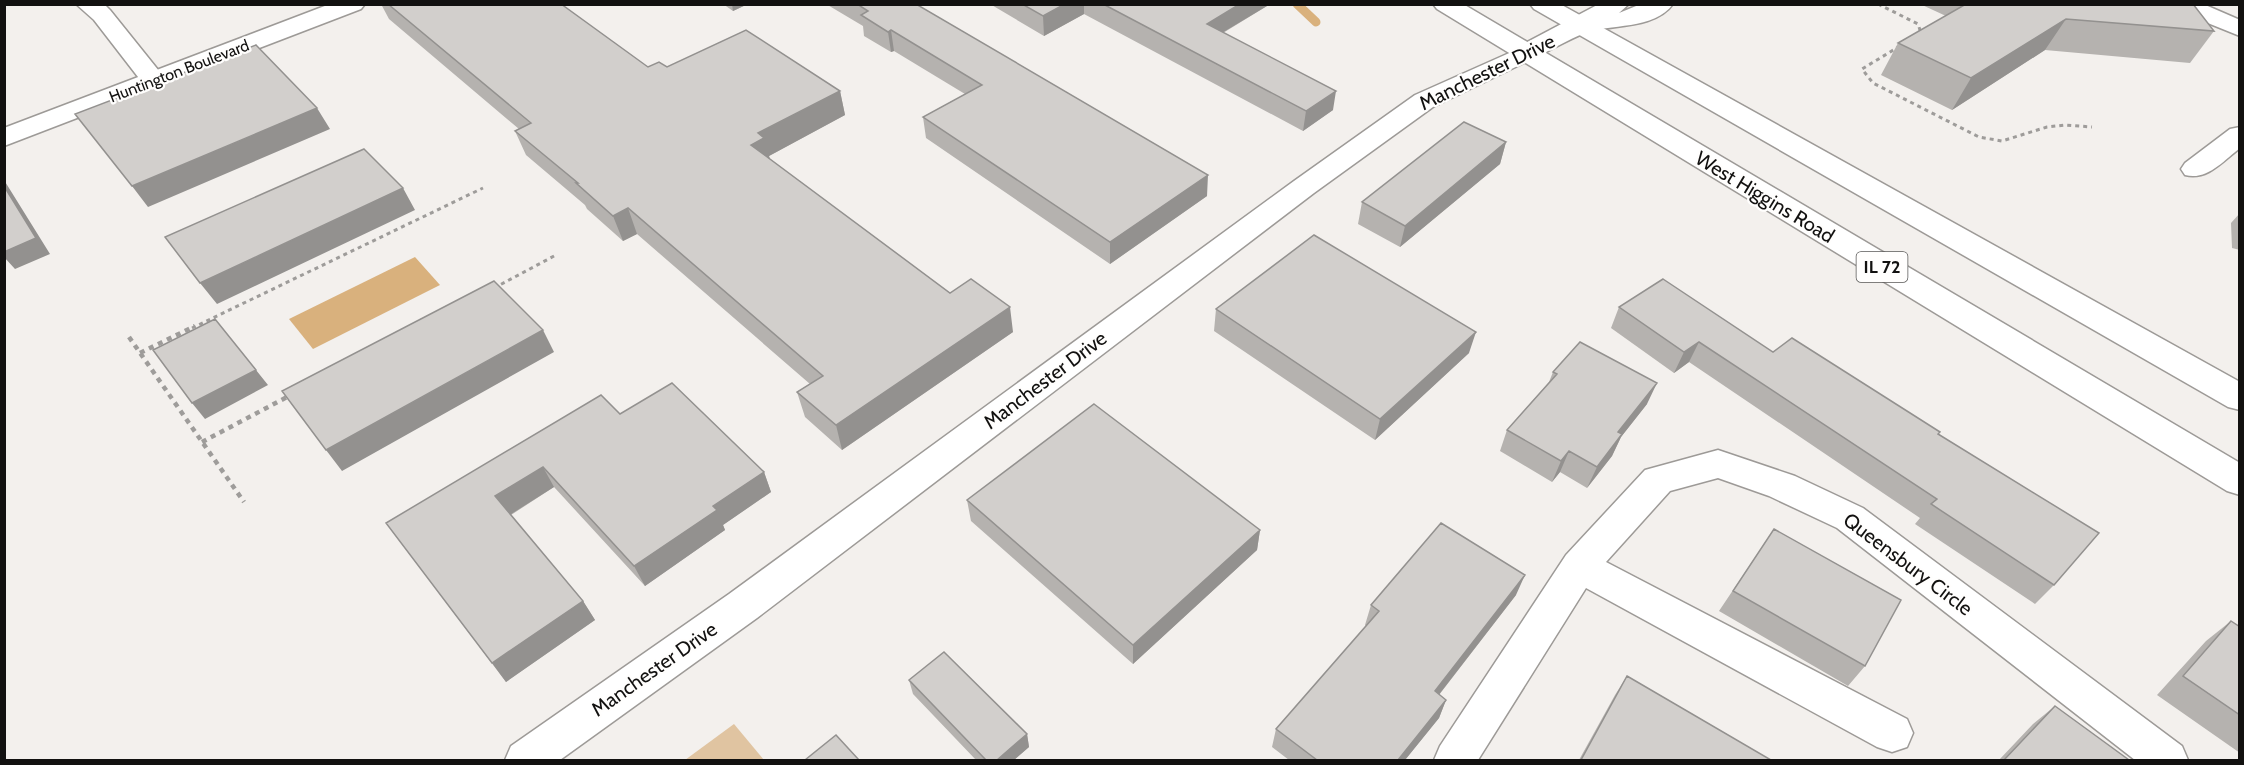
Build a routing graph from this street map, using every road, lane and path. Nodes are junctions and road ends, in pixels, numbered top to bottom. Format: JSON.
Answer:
{"nodes":[{"id":1,"x":88,"y":4,"type":"edge"},
{"id":2,"x":300,"y":4,"type":"edge"},
{"id":3,"x":353,"y":4,"type":"edge"},
{"id":4,"x":1445,"y":4,"type":"edge"},
{"id":5,"x":1542,"y":4,"type":"edge"},
{"id":6,"x":1617,"y":4,"type":"edge"},
{"id":7,"x":1661,"y":4,"type":"edge"},
{"id":8,"x":1878,"y":4,"type":"edge"},
{"id":9,"x":2181,"y":4,"type":"edge"},
{"id":10,"x":1580,"y":26,"type":"junction"},
{"id":11,"x":2240,"y":29,"type":"edge"},
{"id":12,"x":1912,"y":39,"type":"edge"},
{"id":13,"x":1902,"y":45,"type":"edge"},
{"id":14,"x":1525,"y":53,"type":"junction"},
{"id":15,"x":147,"y":73,"type":"junction"},
{"id":16,"x":4,"y":116,"type":"edge"},
{"id":17,"x":2092,"y":127,"type":"dead end"},
{"id":18,"x":2240,"y":135,"type":"edge"},
{"id":19,"x":4,"y":138,"type":"edge"},
{"id":20,"x":2195,"y":168,"type":"dead end"},
{"id":21,"x":483,"y":188,"type":"dead end"},
{"id":22,"x":556,"y":255,"type":"dead end"},
{"id":23,"x":483,"y":293,"type":"edge"},
{"id":24,"x":129,"y":337,"type":"dead end"},
{"id":25,"x":141,"y":353,"type":"junction"},
{"id":26,"x":296,"y":392,"type":"edge"},
{"id":27,"x":2240,"y":398,"type":"edge"},
{"id":28,"x":202,"y":442,"type":"junction"},
{"id":29,"x":2240,"y":481,"type":"edge"},
{"id":30,"x":244,"y":502,"type":"dead end"},
{"id":31,"x":1578,"y":566,"type":"junction"},
{"id":32,"x":1892,"y":733,"type":"dead end"},
{"id":33,"x":526,"y":760,"type":"edge"},
{"id":34,"x":1455,"y":760,"type":"edge"},
{"id":35,"x":2167,"y":760,"type":"edge"}],
"edges":[{"from":1,"to":15,"type":"street"},
{"from":2,"to":15,"type":"street","name":"Huntington Boulevard"},
{"from":3,"to":15,"type":"street","name":"Huntington Boulevard"},
{"from":4,"to":14,"type":"street","name":"West Higgins Road","number":"IL 72"},
{"from":5,"to":10,"type":"street"},
{"from":6,"to":10,"type":"street"},
{"from":7,"to":10,"type":"street"},
{"from":8,"to":12,"type":"path"},
{"from":9,"to":11,"type":"street"},
{"from":10,"to":14,"type":"street","name":"Manchester Drive"},
{"from":10,"to":27,"type":"street"},
{"from":13,"to":17,"type":"path"},
{"from":14,"to":29,"type":"street","name":"West Higgins Road","number":"IL 72"},
{"from":14,"to":33,"type":"street","name":"Manchester Drive"},
{"from":15,"to":16,"type":"street","name":"Huntington Boulevard"},
{"from":15,"to":19,"type":"street","name":"Huntington Boulevard"},
{"from":18,"to":20,"type":"street"},
{"from":21,"to":25,"type":"path"},
{"from":22,"to":23,"type":"path"},
{"from":24,"to":25,"type":"path"},
{"from":25,"to":28,"type":"path"},
{"from":26,"to":28,"type":"path"},
{"from":28,"to":30,"type":"path"},
{"from":31,"to":32,"type":"street"},
{"from":31,"to":34,"type":"street","name":"Queensbury Circle"},
{"from":31,"to":35,"type":"street","name":"Queensbury Circle"}]}
